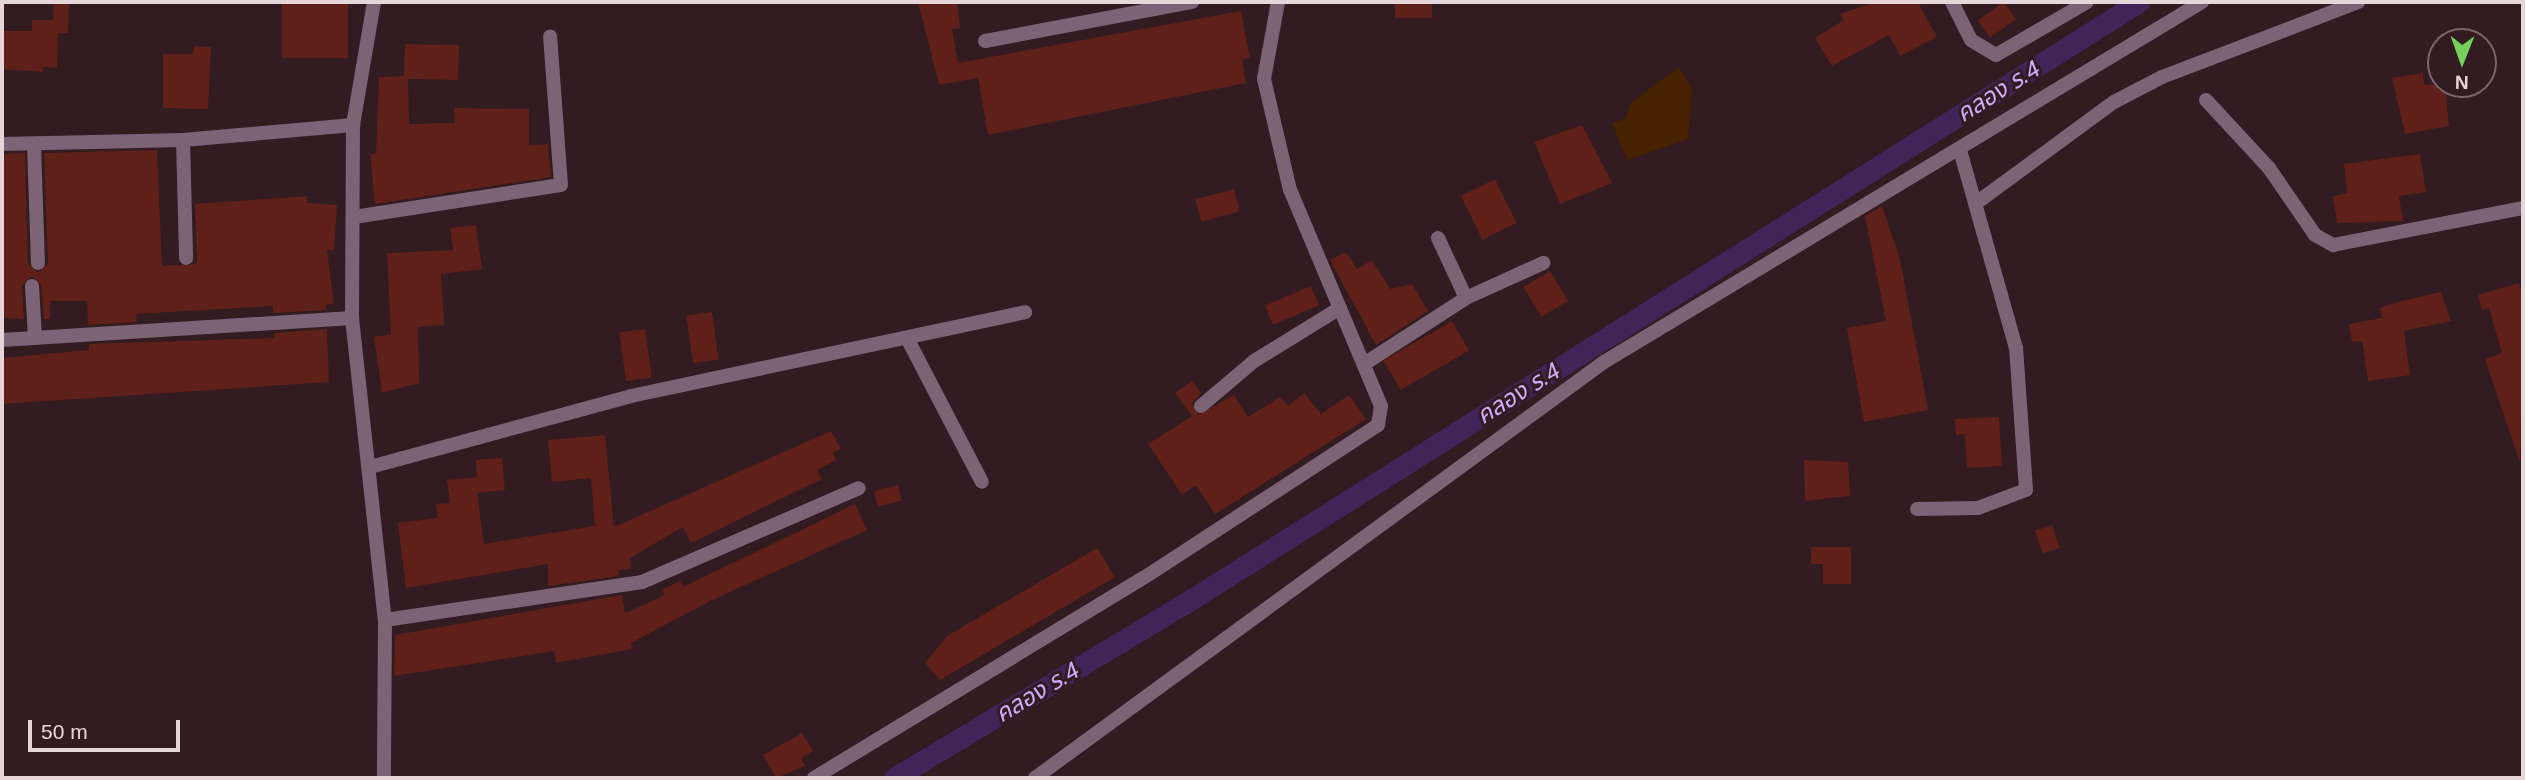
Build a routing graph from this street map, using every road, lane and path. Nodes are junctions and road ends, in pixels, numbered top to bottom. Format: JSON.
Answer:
{"nodes":[{"id":1,"x":374,"y":2,"type":"edge"},
{"id":2,"x":1192,"y":2,"type":"edge"},
{"id":3,"x":1278,"y":2,"type":"edge"},
{"id":4,"x":1952,"y":2,"type":"edge"},
{"id":5,"x":2087,"y":2,"type":"edge"},
{"id":6,"x":2202,"y":2,"type":"edge"},
{"id":7,"x":2358,"y":2,"type":"edge"},
{"id":8,"x":550,"y":36,"type":"dead end"},
{"id":9,"x":985,"y":41,"type":"dead end"},
{"id":10,"x":2207,"y":100,"type":"dead end"},
{"id":11,"x":353,"y":125,"type":"junction"},
{"id":12,"x":183,"y":140,"type":"junction"},
{"id":13,"x":2,"y":144,"type":"edge"},
{"id":14,"x":34,"y":144,"type":"junction"},
{"id":15,"x":1960,"y":150,"type":"junction"},
{"id":16,"x":1979,"y":201,"type":"junction"},
{"id":17,"x":2523,"y":208,"type":"edge"},
{"id":18,"x":354,"y":217,"type":"junction"},
{"id":19,"x":1437,"y":238,"type":"dead end"},
{"id":20,"x":186,"y":258,"type":"dead end"},
{"id":21,"x":38,"y":263,"type":"dead end"},
{"id":22,"x":1544,"y":263,"type":"dead end"},
{"id":23,"x":32,"y":286,"type":"dead end"},
{"id":24,"x":1466,"y":298,"type":"junction"},
{"id":25,"x":1340,"y":308,"type":"junction"},
{"id":26,"x":1025,"y":312,"type":"dead end"},
{"id":27,"x":352,"y":318,"type":"junction"},
{"id":28,"x":35,"y":338,"type":"junction"},
{"id":29,"x":906,"y":338,"type":"junction"},
{"id":30,"x":2,"y":340,"type":"edge"},
{"id":31,"x":1364,"y":364,"type":"junction"},
{"id":32,"x":1201,"y":406,"type":"dead end"},
{"id":33,"x":370,"y":467,"type":"junction"},
{"id":34,"x":982,"y":482,"type":"dead end"},
{"id":35,"x":859,"y":488,"type":"dead end"},
{"id":36,"x":1917,"y":509,"type":"dead end"},
{"id":37,"x":385,"y":620,"type":"junction"},
{"id":38,"x":384,"y":778,"type":"edge"},
{"id":39,"x":814,"y":778,"type":"edge"},
{"id":40,"x":1035,"y":778,"type":"edge"}],
"edges":[{"from":1,"to":11,"type":"street"},
{"from":2,"to":9,"type":"street"},
{"from":3,"to":25,"type":"street"},
{"from":4,"to":5,"type":"street"},
{"from":6,"to":15,"type":"street"},
{"from":7,"to":16,"type":"street"},
{"from":8,"to":18,"type":"street"},
{"from":10,"to":17,"type":"street"},
{"from":11,"to":12,"type":"street"},
{"from":11,"to":18,"type":"street"},
{"from":12,"to":14,"type":"street"},
{"from":12,"to":20,"type":"street"},
{"from":13,"to":14,"type":"street"},
{"from":14,"to":21,"type":"street"},
{"from":15,"to":16,"type":"street"},
{"from":15,"to":40,"type":"street"},
{"from":16,"to":36,"type":"street"},
{"from":18,"to":27,"type":"street"},
{"from":19,"to":24,"type":"street"},
{"from":22,"to":24,"type":"street"},
{"from":23,"to":28,"type":"street"},
{"from":24,"to":31,"type":"street"},
{"from":25,"to":31,"type":"street"},
{"from":25,"to":32,"type":"street"},
{"from":26,"to":29,"type":"street"},
{"from":27,"to":28,"type":"street"},
{"from":27,"to":33,"type":"street"},
{"from":28,"to":30,"type":"street"},
{"from":29,"to":33,"type":"street"},
{"from":29,"to":34,"type":"street"},
{"from":31,"to":39,"type":"street"},
{"from":33,"to":37,"type":"street"},
{"from":35,"to":37,"type":"street"},
{"from":37,"to":38,"type":"street"}]}
